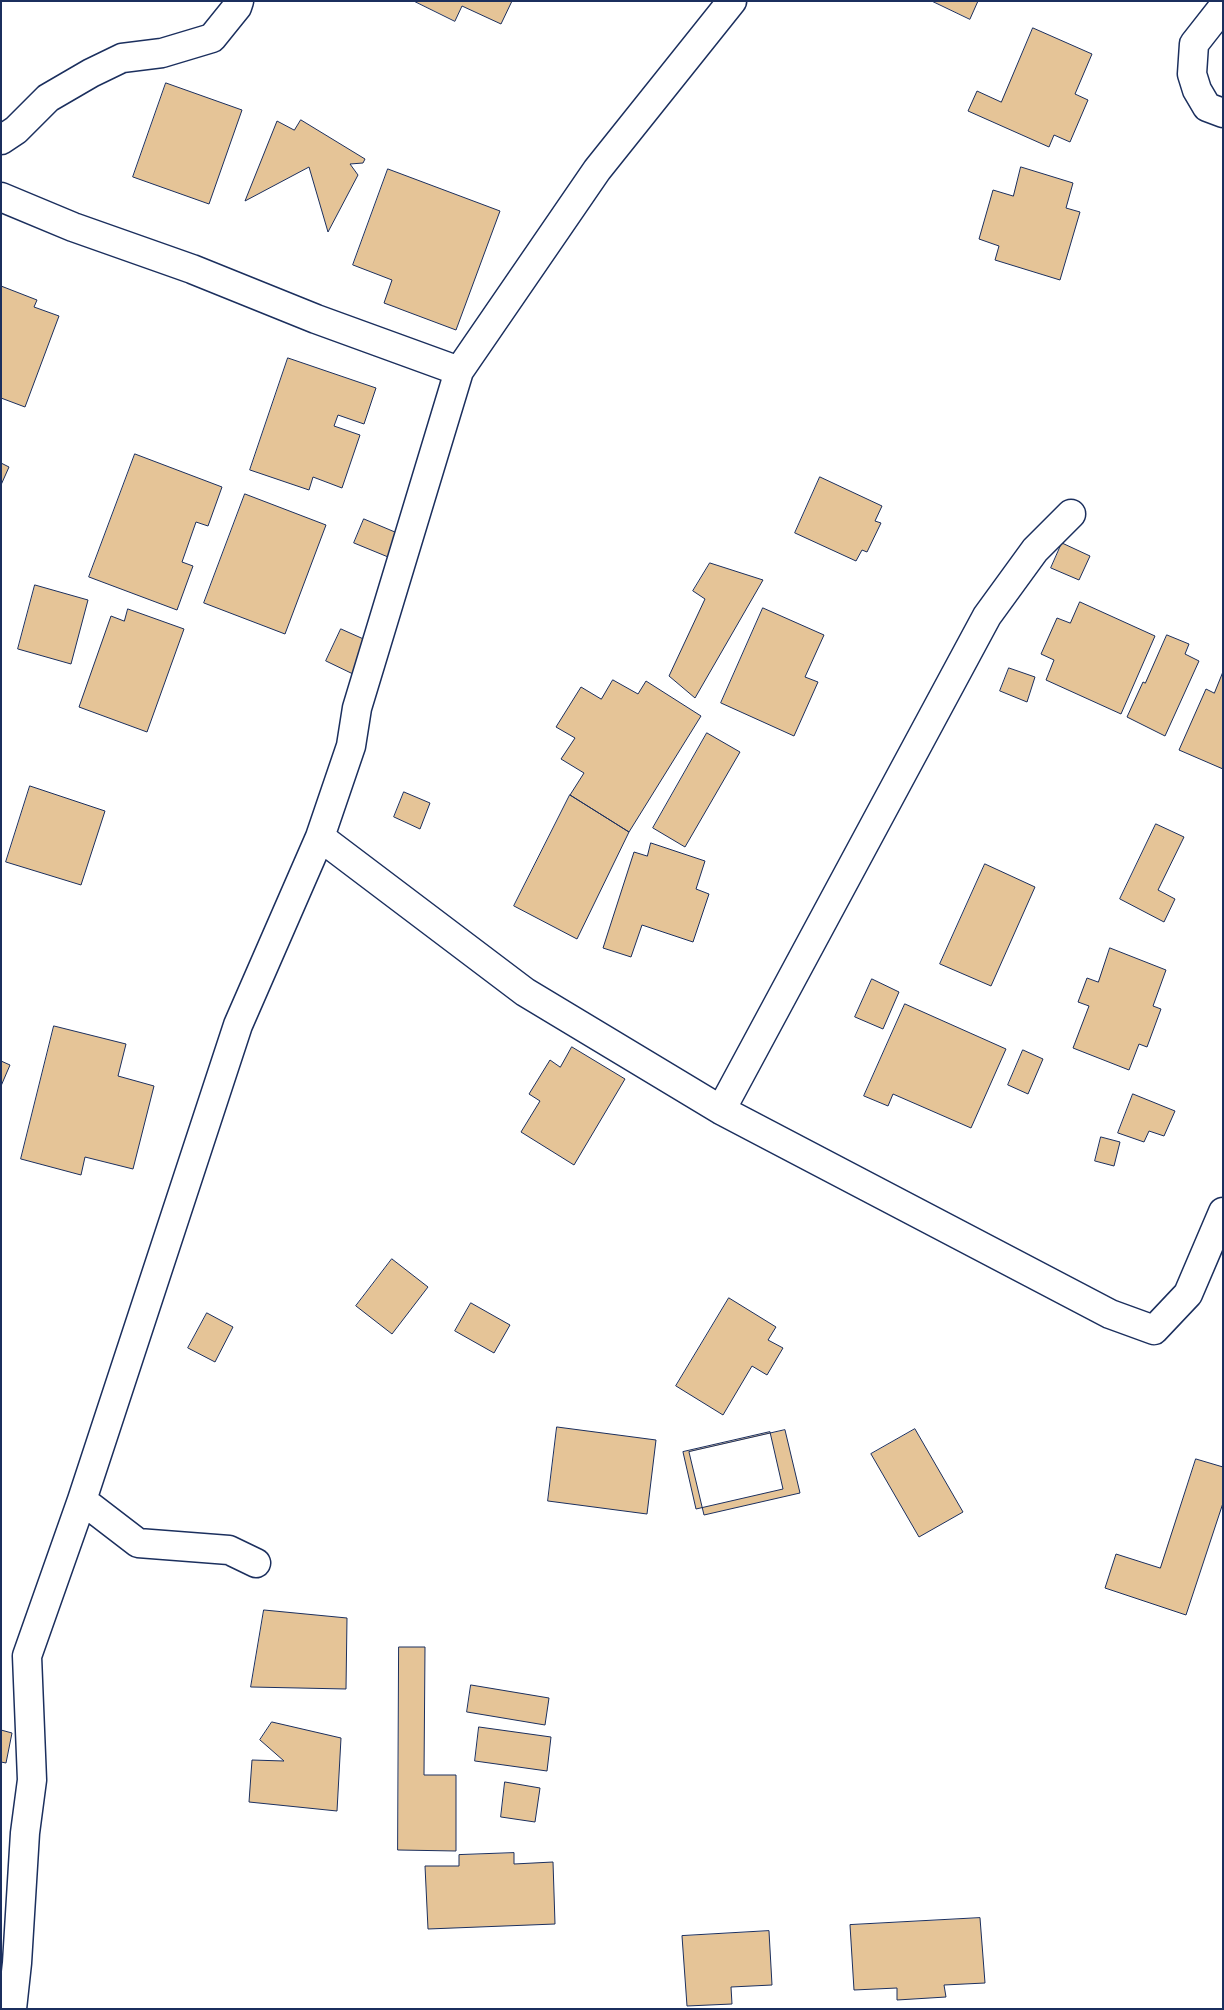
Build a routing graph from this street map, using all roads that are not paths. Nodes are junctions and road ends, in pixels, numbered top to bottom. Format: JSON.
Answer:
{"nodes":[{"id":1,"x":240,"y":1,"type":"edge"},
{"id":2,"x":732,"y":1,"type":"edge"},
{"id":3,"x":1223,"y":7,"type":"edge"},
{"id":4,"x":1223,"y":113,"type":"edge"},
{"id":5,"x":1,"y":140,"type":"edge"},
{"id":6,"x":1,"y":197,"type":"edge"},
{"id":7,"x":459,"y":371,"type":"junction"},
{"id":8,"x":1072,"y":514,"type":"dead end"},
{"id":9,"x":320,"y":837,"type":"junction"},
{"id":10,"x":720,"y":1110,"type":"junction"},
{"id":11,"x":1223,"y":1212,"type":"edge"},
{"id":12,"x":82,"y":1500,"type":"junction"},
{"id":13,"x":256,"y":1563,"type":"dead end"},
{"id":14,"x":12,"y":2009,"type":"edge"}],
"edges":[{"from":1,"to":5,"type":"street"},
{"from":2,"to":7,"type":"street"},
{"from":3,"to":4,"type":"street"},
{"from":6,"to":7,"type":"street"},
{"from":7,"to":9,"type":"street"},
{"from":8,"to":10,"type":"street"},
{"from":9,"to":10,"type":"street"},
{"from":9,"to":12,"type":"street"},
{"from":10,"to":11,"type":"street"},
{"from":12,"to":13,"type":"street"},
{"from":12,"to":14,"type":"street"}]}
